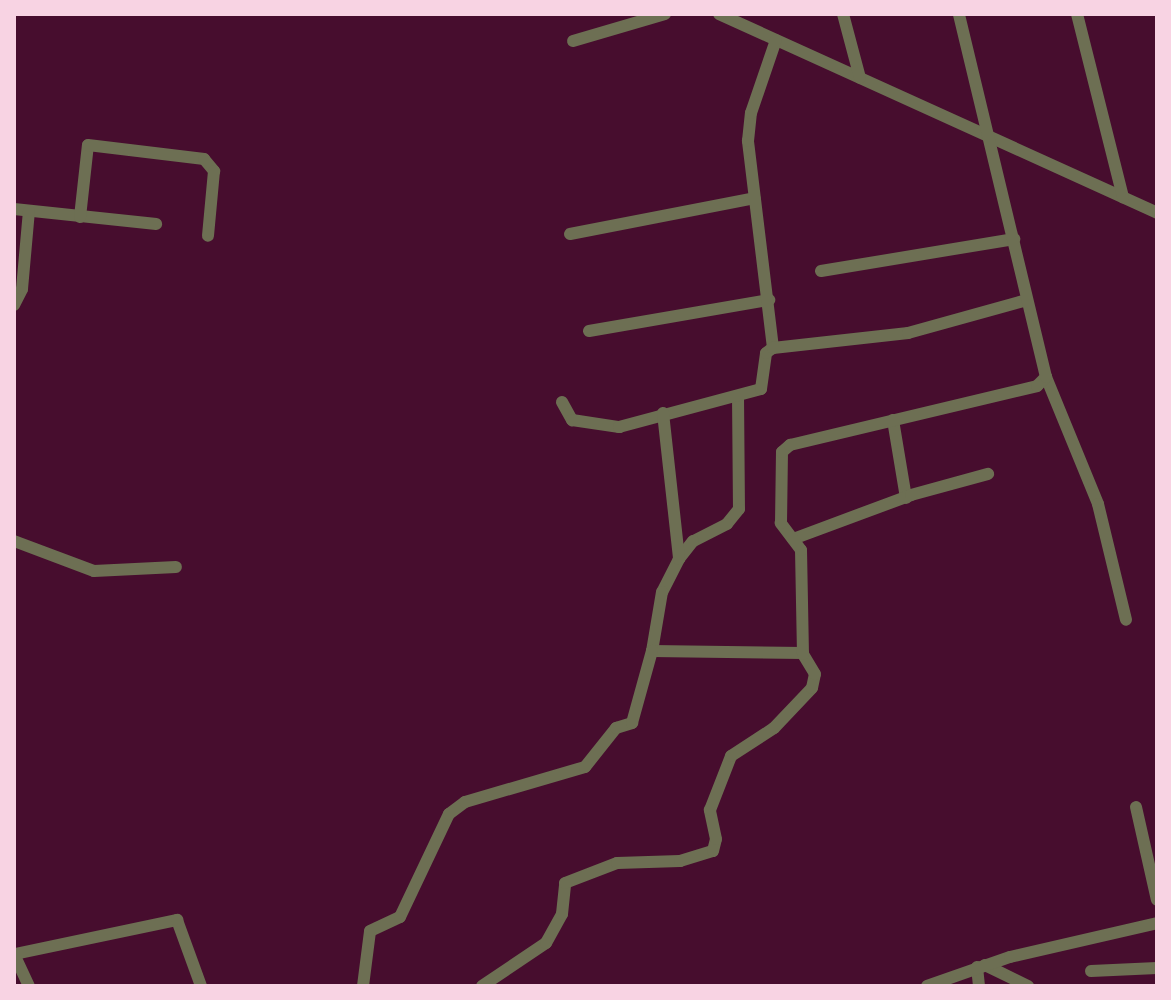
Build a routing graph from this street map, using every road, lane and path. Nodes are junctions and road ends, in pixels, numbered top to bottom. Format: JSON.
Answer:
{"nodes":[{"id":1,"x":665,"y":14,"type":"edge"},
{"id":2,"x":719,"y":14,"type":"edge"},
{"id":3,"x":843,"y":14,"type":"edge"},
{"id":4,"x":959,"y":14,"type":"edge"},
{"id":5,"x":1077,"y":14,"type":"edge"},
{"id":6,"x":736,"y":18,"type":"edge"},
{"id":7,"x":776,"y":40,"type":"junction"},
{"id":8,"x":573,"y":41,"type":"dead end"},
{"id":9,"x":860,"y":78,"type":"junction"},
{"id":10,"x":990,"y":137,"type":"junction"},
{"id":11,"x":1123,"y":197,"type":"junction"},
{"id":12,"x":755,"y":198,"type":"junction"},
{"id":13,"x":14,"y":209,"type":"edge"},
{"id":14,"x":29,"y":211,"type":"junction"},
{"id":15,"x":1157,"y":213,"type":"edge"},
{"id":16,"x":80,"y":217,"type":"junction"},
{"id":17,"x":156,"y":224,"type":"dead end"},
{"id":18,"x":570,"y":234,"type":"dead end"},
{"id":19,"x":208,"y":236,"type":"dead end"},
{"id":20,"x":1014,"y":239,"type":"junction"},
{"id":21,"x":821,"y":271,"type":"dead end"},
{"id":22,"x":769,"y":300,"type":"junction"},
{"id":23,"x":1027,"y":300,"type":"junction"},
{"id":24,"x":14,"y":305,"type":"edge"},
{"id":25,"x":589,"y":331,"type":"dead end"},
{"id":26,"x":773,"y":348,"type":"junction"},
{"id":27,"x":1046,"y":377,"type":"junction"},
{"id":28,"x":738,"y":396,"type":"junction"},
{"id":29,"x":562,"y":402,"type":"dead end"},
{"id":30,"x":663,"y":413,"type":"junction"},
{"id":31,"x":893,"y":420,"type":"junction"},
{"id":32,"x":988,"y":474,"type":"dead end"},
{"id":33,"x":906,"y":498,"type":"junction"},
{"id":34,"x":793,"y":539,"type":"junction"},
{"id":35,"x":14,"y":541,"type":"edge"},
{"id":36,"x":679,"y":559,"type":"junction"},
{"id":37,"x":176,"y":567,"type":"dead end"},
{"id":38,"x":1126,"y":620,"type":"dead end"},
{"id":39,"x":652,"y":651,"type":"junction"},
{"id":40,"x":803,"y":653,"type":"junction"},
{"id":41,"x":1136,"y":807,"type":"dead end"},
{"id":42,"x":1157,"y":900,"type":"edge"},
{"id":43,"x":1157,"y":923,"type":"edge"},
{"id":44,"x":14,"y":954,"type":"edge"},
{"id":45,"x":981,"y":966,"type":"junction"},
{"id":46,"x":1157,"y":968,"type":"edge"},
{"id":47,"x":1091,"y":971,"type":"dead end"},
{"id":48,"x":29,"y":986,"type":"edge"},
{"id":49,"x":201,"y":986,"type":"edge"},
{"id":50,"x":363,"y":986,"type":"edge"},
{"id":51,"x":482,"y":986,"type":"edge"},
{"id":52,"x":927,"y":986,"type":"edge"},
{"id":53,"x":979,"y":986,"type":"edge"},
{"id":54,"x":1028,"y":986,"type":"edge"}],
"edges":[{"from":1,"to":8,"type":"street"},
{"from":2,"to":6,"type":"street"},
{"from":3,"to":9,"type":"street"},
{"from":4,"to":10,"type":"street"},
{"from":5,"to":11,"type":"street"},
{"from":6,"to":7,"type":"street"},
{"from":7,"to":9,"type":"street"},
{"from":7,"to":12,"type":"street"},
{"from":9,"to":10,"type":"street"},
{"from":10,"to":11,"type":"street"},
{"from":10,"to":20,"type":"street"},
{"from":11,"to":15,"type":"street"},
{"from":12,"to":18,"type":"street"},
{"from":12,"to":22,"type":"street"},
{"from":13,"to":14,"type":"street"},
{"from":14,"to":16,"type":"street"},
{"from":14,"to":24,"type":"street"},
{"from":16,"to":17,"type":"street"},
{"from":16,"to":19,"type":"street"},
{"from":20,"to":21,"type":"street"},
{"from":20,"to":23,"type":"street"},
{"from":22,"to":25,"type":"street"},
{"from":22,"to":26,"type":"street"},
{"from":23,"to":26,"type":"street"},
{"from":23,"to":27,"type":"street"},
{"from":26,"to":28,"type":"street"},
{"from":27,"to":31,"type":"street"},
{"from":27,"to":38,"type":"street"},
{"from":28,"to":30,"type":"street"},
{"from":28,"to":36,"type":"street"},
{"from":29,"to":30,"type":"street"},
{"from":30,"to":36,"type":"street"},
{"from":31,"to":33,"type":"street"},
{"from":31,"to":34,"type":"street"},
{"from":32,"to":33,"type":"street"},
{"from":33,"to":34,"type":"street"},
{"from":34,"to":40,"type":"street"},
{"from":35,"to":37,"type":"street"},
{"from":36,"to":39,"type":"street"},
{"from":39,"to":40,"type":"street"},
{"from":39,"to":50,"type":"street"},
{"from":40,"to":51,"type":"street"},
{"from":41,"to":42,"type":"street"},
{"from":43,"to":45,"type":"street"},
{"from":44,"to":48,"type":"street"},
{"from":44,"to":49,"type":"street"},
{"from":45,"to":52,"type":"street"},
{"from":45,"to":53,"type":"street"},
{"from":45,"to":54,"type":"street"},
{"from":46,"to":47,"type":"street"}]}
